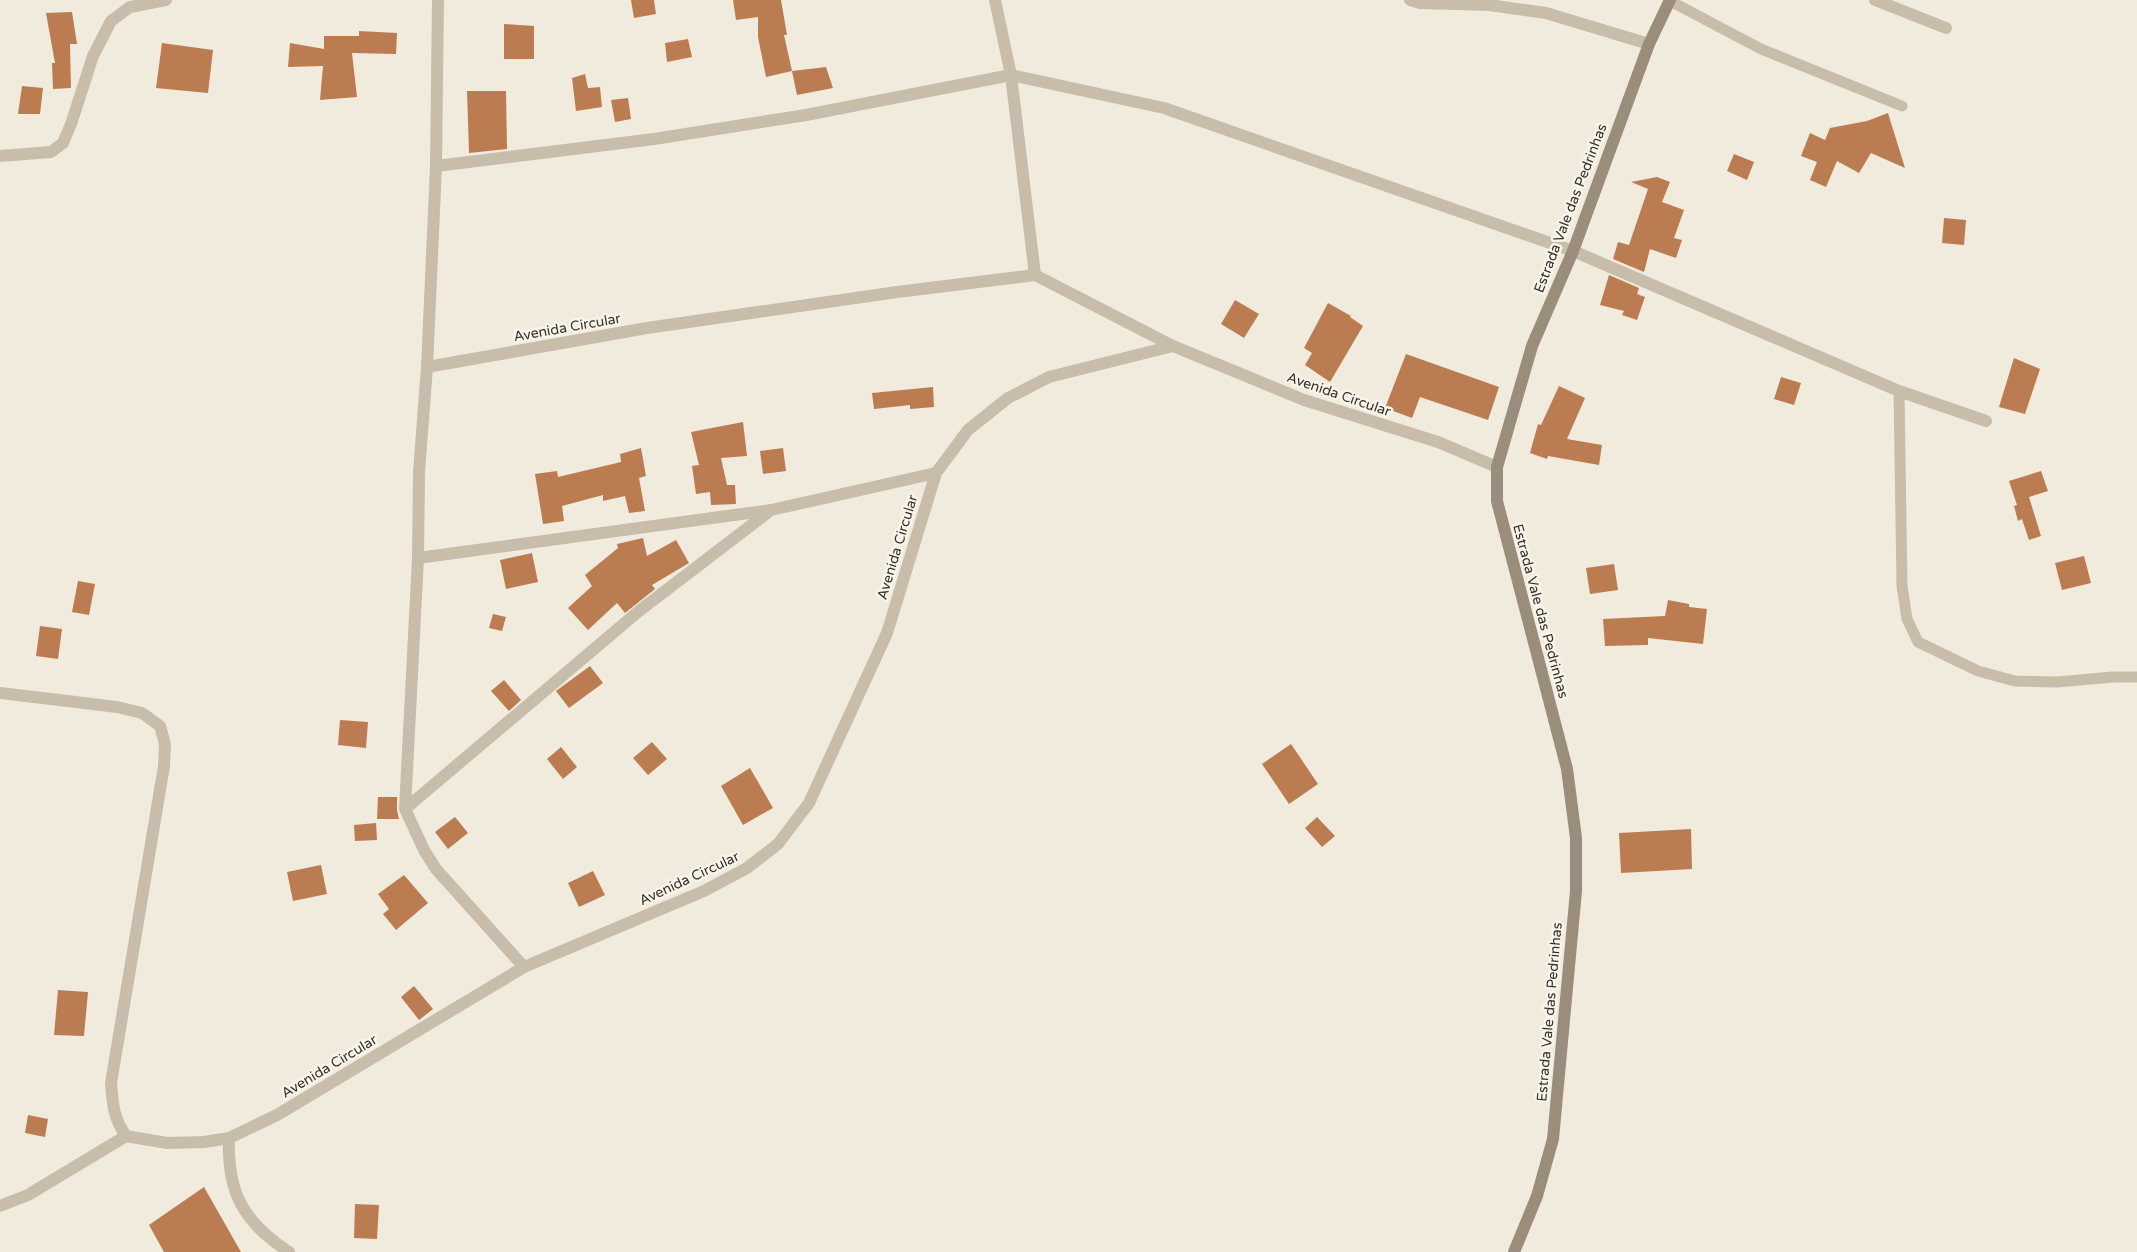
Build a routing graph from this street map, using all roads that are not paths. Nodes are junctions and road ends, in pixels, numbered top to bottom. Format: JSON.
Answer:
{"nodes":[{"id":1,"x":166,"y":0,"type":"edge"},
{"id":2,"x":438,"y":0,"type":"edge"},
{"id":3,"x":995,"y":0,"type":"edge"},
{"id":4,"x":1410,"y":0,"type":"edge"},
{"id":5,"x":1875,"y":0,"type":"edge"},
{"id":6,"x":1670,"y":1,"type":"edge"},
{"id":7,"x":1946,"y":28,"type":"dead end"},
{"id":8,"x":1649,"y":44,"type":"junction"},
{"id":9,"x":1012,"y":76,"type":"junction"},
{"id":10,"x":1902,"y":106,"type":"dead end"},
{"id":11,"x":0,"y":156,"type":"edge"},
{"id":12,"x":436,"y":166,"type":"junction"},
{"id":13,"x":1573,"y":251,"type":"junction"},
{"id":14,"x":1035,"y":275,"type":"junction"},
{"id":15,"x":1174,"y":346,"type":"junction"},
{"id":16,"x":427,"y":367,"type":"junction"},
{"id":17,"x":1899,"y":391,"type":"junction"},
{"id":18,"x":1986,"y":421,"type":"dead end"},
{"id":19,"x":1496,"y":467,"type":"junction"},
{"id":20,"x":936,"y":473,"type":"junction"},
{"id":21,"x":771,"y":510,"type":"junction"},
{"id":22,"x":418,"y":558,"type":"junction"},
{"id":23,"x":2137,"y":677,"type":"edge"},
{"id":24,"x":0,"y":693,"type":"edge"},
{"id":25,"x":405,"y":808,"type":"junction"},
{"id":26,"x":524,"y":967,"type":"junction"},
{"id":27,"x":126,"y":1136,"type":"junction"},
{"id":28,"x":229,"y":1138,"type":"junction"},
{"id":29,"x":0,"y":1206,"type":"edge"},
{"id":30,"x":289,"y":1252,"type":"edge"},
{"id":31,"x":1514,"y":1252,"type":"edge"}],
"edges":[{"from":1,"to":11,"type":"street"},
{"from":2,"to":12,"type":"street"},
{"from":3,"to":9,"type":"street"},
{"from":4,"to":8,"type":"street"},
{"from":5,"to":7,"type":"street"},
{"from":6,"to":8,"type":"main road","name":"Estrada Vale das Pedrinhas"},
{"from":6,"to":10,"type":"lane"},
{"from":8,"to":13,"type":"main road","name":"Estrada Vale das Pedrinhas"},
{"from":9,"to":12,"type":"street"},
{"from":9,"to":13,"type":"street"},
{"from":9,"to":14,"type":"street"},
{"from":12,"to":16,"type":"street"},
{"from":13,"to":17,"type":"street"},
{"from":13,"to":19,"type":"main road","name":"Estrada Vale das Pedrinhas"},
{"from":14,"to":15,"type":"street","name":"Avenida Circular"},
{"from":14,"to":16,"type":"street","name":"Avenida Circular"},
{"from":15,"to":19,"type":"street","name":"Avenida Circular"},
{"from":15,"to":20,"type":"street","name":"Avenida Circular"},
{"from":16,"to":22,"type":"street"},
{"from":17,"to":18,"type":"street"},
{"from":17,"to":23,"type":"lane"},
{"from":19,"to":31,"type":"main road","name":"Estrada Vale das Pedrinhas"},
{"from":20,"to":21,"type":"street"},
{"from":20,"to":26,"type":"street","name":"Avenida Circular"},
{"from":21,"to":22,"type":"street"},
{"from":21,"to":25,"type":"street"},
{"from":22,"to":25,"type":"street"},
{"from":24,"to":27,"type":"street"},
{"from":25,"to":26,"type":"street"},
{"from":26,"to":28,"type":"street","name":"Avenida Circular"},
{"from":27,"to":28,"type":"street","name":"Avenida Circular"},
{"from":27,"to":29,"type":"street"},
{"from":28,"to":30,"type":"street"}]}
